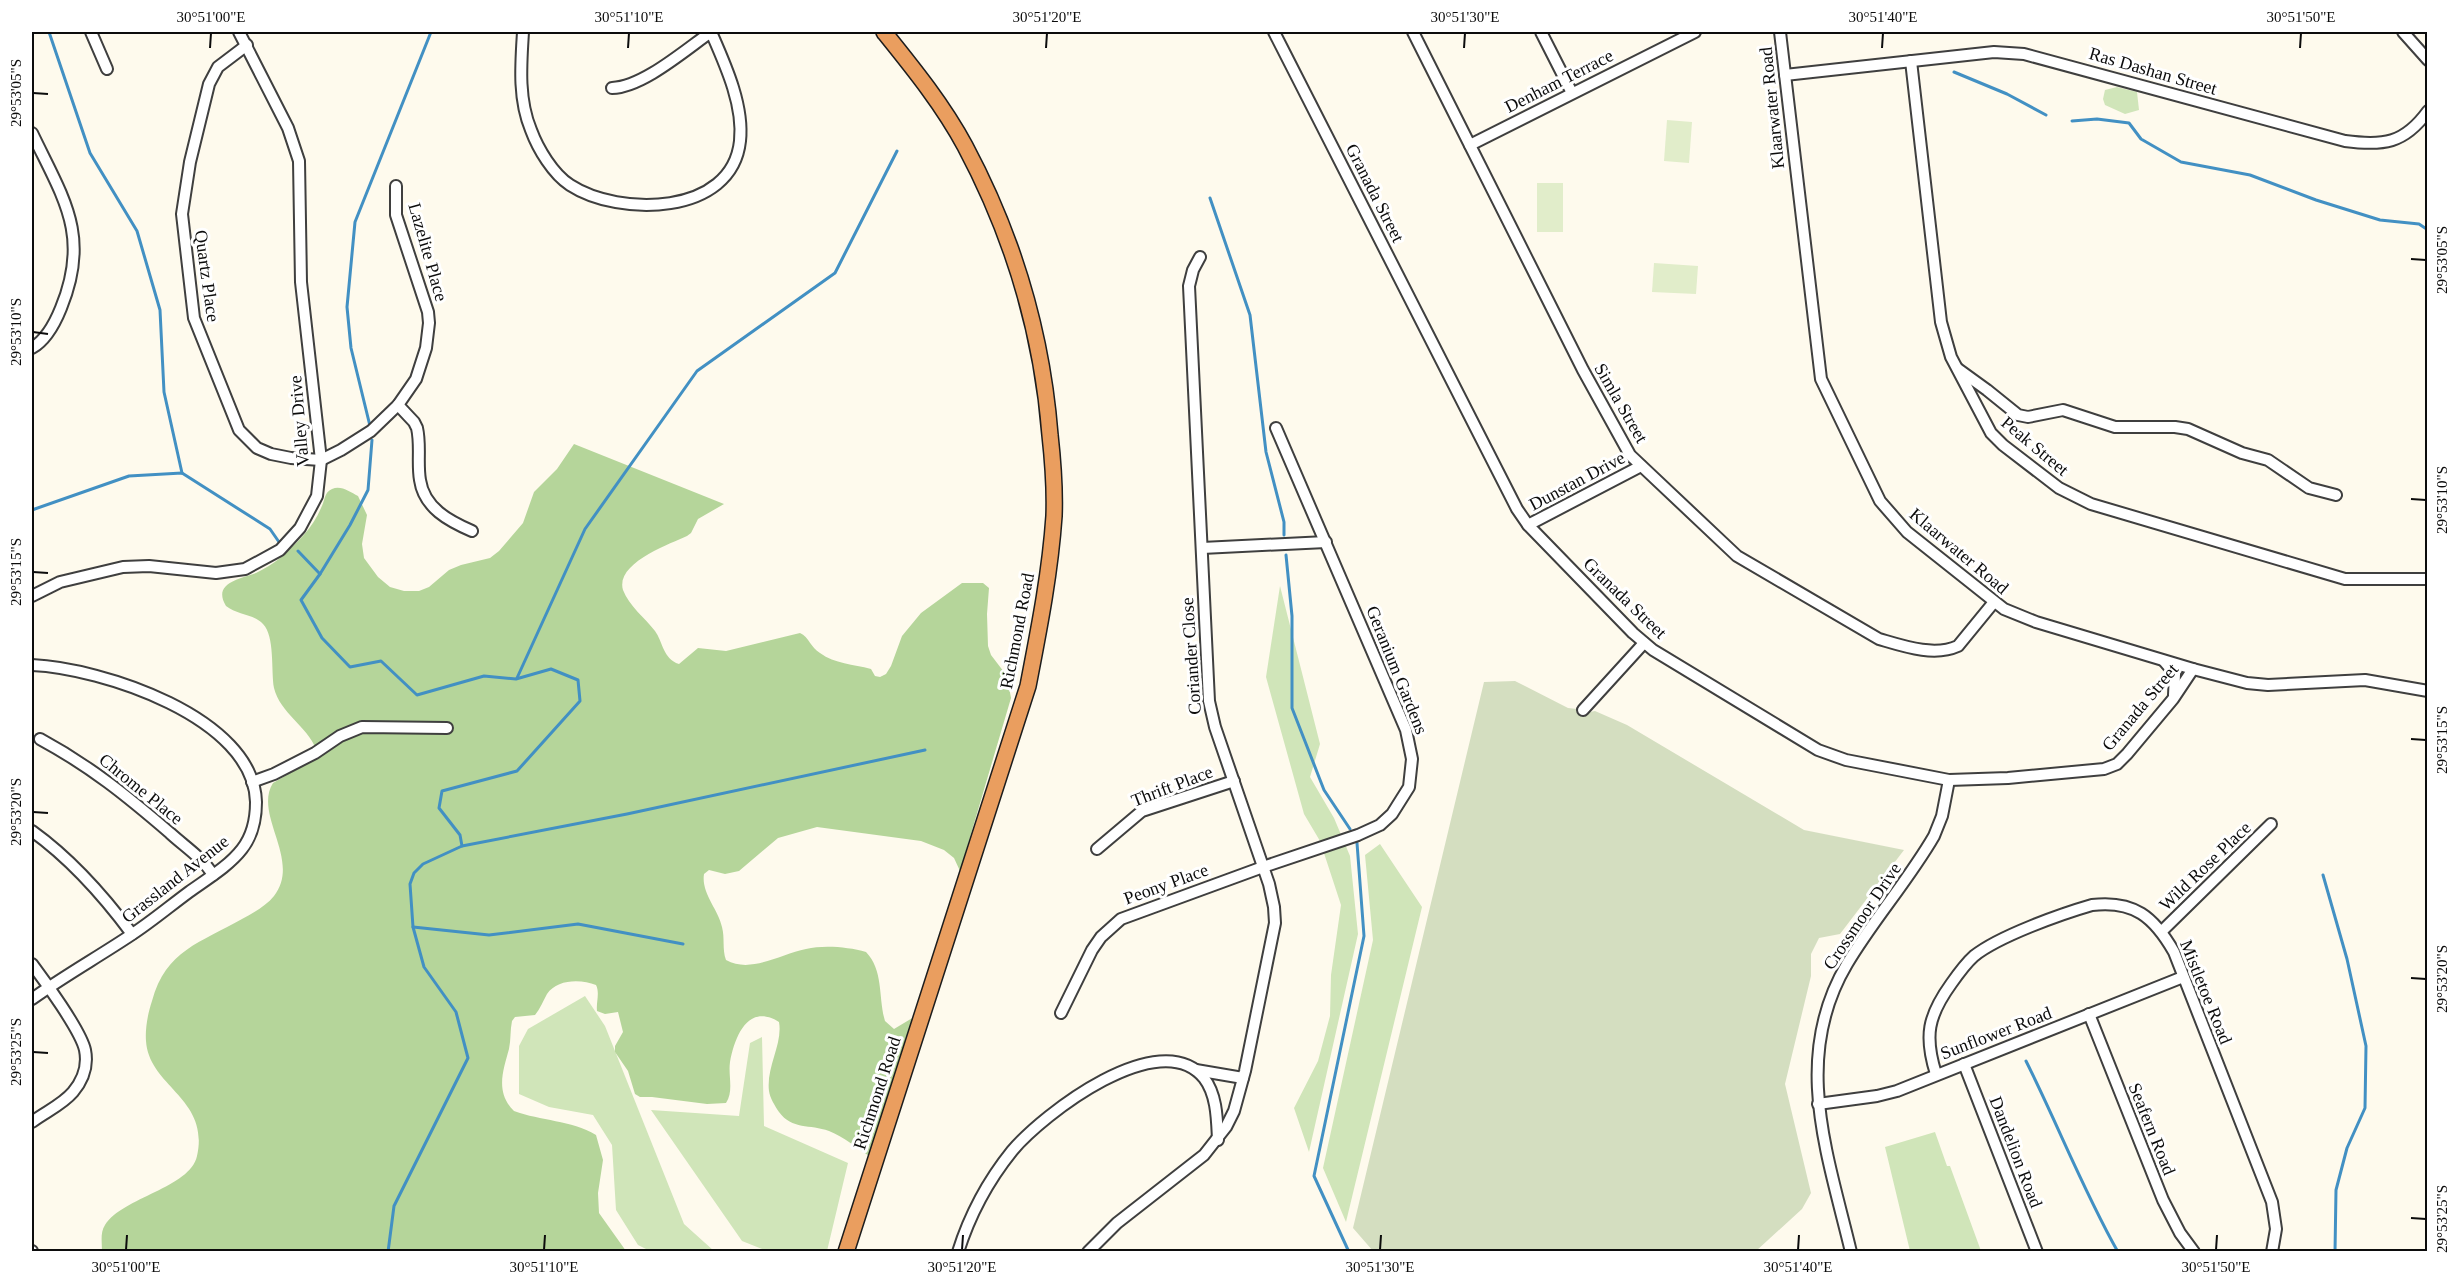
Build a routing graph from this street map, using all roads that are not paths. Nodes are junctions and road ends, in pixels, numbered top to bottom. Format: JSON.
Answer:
{"nodes":[{"id":1,"x":91,"y":32,"type":"edge"},
{"id":2,"x":239,"y":32,"type":"edge"},
{"id":3,"x":523,"y":32,"type":"edge"},
{"id":4,"x":711,"y":32,"type":"edge"},
{"id":5,"x":884,"y":32,"type":"edge"},
{"id":6,"x":1274,"y":32,"type":"edge"},
{"id":7,"x":1413,"y":32,"type":"edge"},
{"id":8,"x":1541,"y":32,"type":"edge"},
{"id":9,"x":1669,"y":32,"type":"edge"},
{"id":10,"x":1695,"y":32,"type":"edge"},
{"id":11,"x":1780,"y":32,"type":"edge"},
{"id":12,"x":2403,"y":32,"type":"edge"},
{"id":13,"x":1674,"y":42,"type":"junction"},
{"id":14,"x":247,"y":45,"type":"junction"},
{"id":15,"x":2427,"y":60,"type":"edge"},
{"id":16,"x":1911,"y":61,"type":"junction"},
{"id":17,"x":108,"y":69,"type":"dead end"},
{"id":18,"x":1785,"y":75,"type":"junction"},
{"id":19,"x":612,"y":88,"type":"dead end"},
{"id":20,"x":1572,"y":93,"type":"junction"},
{"id":21,"x":2427,"y":111,"type":"edge"},
{"id":22,"x":32,"y":133,"type":"edge"},
{"id":23,"x":1470,"y":145,"type":"junction"},
{"id":24,"x":396,"y":186,"type":"dead end"},
{"id":25,"x":1200,"y":257,"type":"dead end"},
{"id":26,"x":32,"y":348,"type":"edge"},
{"id":27,"x":1955,"y":368,"type":"junction"},
{"id":28,"x":398,"y":405,"type":"junction"},
{"id":29,"x":1276,"y":428,"type":"dead end"},
{"id":30,"x":321,"y":460,"type":"junction"},
{"id":31,"x":1641,"y":466,"type":"junction"},
{"id":32,"x":2336,"y":495,"type":"dead end"},
{"id":33,"x":1528,"y":525,"type":"junction"},
{"id":34,"x":472,"y":531,"type":"dead end"},
{"id":35,"x":1326,"y":542,"type":"junction"},
{"id":36,"x":1202,"y":548,"type":"junction"},
{"id":37,"x":2427,"y":579,"type":"edge"},
{"id":38,"x":32,"y":596,"type":"edge"},
{"id":39,"x":1994,"y":602,"type":"junction"},
{"id":40,"x":1644,"y":643,"type":"junction"},
{"id":41,"x":2163,"y":660,"type":"junction"},
{"id":42,"x":32,"y":665,"type":"edge"},
{"id":43,"x":2193,"y":669,"type":"junction"},
{"id":44,"x":2427,"y":692,"type":"edge"},
{"id":45,"x":2173,"y":699,"type":"junction"},
{"id":46,"x":1583,"y":710,"type":"dead end"},
{"id":47,"x":447,"y":728,"type":"dead end"},
{"id":48,"x":40,"y":739,"type":"dead end"},
{"id":49,"x":1949,"y":780,"type":"junction"},
{"id":50,"x":1234,"y":781,"type":"junction"},
{"id":51,"x":252,"y":782,"type":"junction"},
{"id":52,"x":2271,"y":824,"type":"dead end"},
{"id":53,"x":32,"y":831,"type":"edge"},
{"id":54,"x":1097,"y":849,"type":"dead end"},
{"id":55,"x":1263,"y":867,"type":"junction"},
{"id":56,"x":213,"y":875,"type":"junction"},
{"id":57,"x":2162,"y":931,"type":"junction"},
{"id":58,"x":132,"y":934,"type":"junction"},
{"id":59,"x":32,"y":964,"type":"edge"},
{"id":60,"x":2183,"y":977,"type":"junction"},
{"id":61,"x":48,"y":987,"type":"junction"},
{"id":62,"x":32,"y":999,"type":"edge"},
{"id":63,"x":1061,"y":1013,"type":"dead end"},
{"id":64,"x":2089,"y":1014,"type":"junction"},
{"id":65,"x":1964,"y":1064,"type":"junction"},
{"id":66,"x":1196,"y":1070,"type":"junction"},
{"id":67,"x":1936,"y":1074,"type":"junction"},
{"id":68,"x":1243,"y":1078,"type":"junction"},
{"id":69,"x":1818,"y":1104,"type":"junction"},
{"id":70,"x":32,"y":1122,"type":"edge"},
{"id":71,"x":1218,"y":1140,"type":"junction"},
{"id":72,"x":846,"y":1251,"type":"edge"},
{"id":73,"x":958,"y":1251,"type":"edge"},
{"id":74,"x":1088,"y":1251,"type":"edge"},
{"id":75,"x":1851,"y":1251,"type":"edge"},
{"id":76,"x":2037,"y":1251,"type":"edge"},
{"id":77,"x":2194,"y":1251,"type":"edge"},
{"id":78,"x":2272,"y":1251,"type":"edge"}],
"edges":[{"from":1,"to":17,"type":"street"},
{"from":2,"to":14,"type":"street","name":"Valley Drive"},
{"from":3,"to":4,"type":"street"},
{"from":4,"to":19,"type":"street"},
{"from":5,"to":72,"type":"highway","name":"Richmond Road"},
{"from":6,"to":33,"type":"street","name":"Granada Street"},
{"from":7,"to":23,"type":"street","name":"Simla Street"},
{"from":8,"to":20,"type":"street"},
{"from":9,"to":13,"type":"street"},
{"from":10,"to":13,"type":"street","name":"Denham Terrace"},
{"from":11,"to":18,"type":"street","name":"Klaarwater Road"},
{"from":12,"to":15,"type":"street"},
{"from":13,"to":20,"type":"street","name":"Denham Terrace"},
{"from":14,"to":30,"type":"street","name":"Valley Drive"},
{"from":14,"to":30,"type":"street","name":"Quartz Place"},
{"from":16,"to":18,"type":"street","name":"Ras Dashan Street"},
{"from":16,"to":21,"type":"street","name":"Ras Dashan Street"},
{"from":16,"to":27,"type":"street","name":"Peak Street"},
{"from":18,"to":39,"type":"street","name":"Klaarwater Road"},
{"from":20,"to":23,"type":"street","name":"Denham Terrace"},
{"from":22,"to":26,"type":"street"},
{"from":23,"to":31,"type":"street","name":"Simla Street"},
{"from":24,"to":28,"type":"street","name":"Lazelite Place"},
{"from":25,"to":36,"type":"street","name":"Coriander Close"},
{"from":27,"to":32,"type":"street"},
{"from":27,"to":37,"type":"street","name":"Peak Street"},
{"from":28,"to":30,"type":"street","name":"Lazelite Place"},
{"from":28,"to":34,"type":"street"},
{"from":29,"to":35,"type":"street","name":"Geranium Gardens"},
{"from":30,"to":38,"type":"street","name":"Valley Drive"},
{"from":31,"to":33,"type":"street","name":"Dunstan Drive"},
{"from":31,"to":39,"type":"street","name":"Simla Street"},
{"from":33,"to":40,"type":"street","name":"Granada Street"},
{"from":35,"to":36,"type":"street"},
{"from":35,"to":55,"type":"street","name":"Geranium Gardens"},
{"from":36,"to":50,"type":"street","name":"Coriander Close"},
{"from":39,"to":41,"type":"street","name":"Klaarwater Road"},
{"from":40,"to":46,"type":"street"},
{"from":40,"to":49,"type":"street","name":"Granada Street"},
{"from":41,"to":43,"type":"street","name":"Klaarwater Road"},
{"from":41,"to":45,"type":"street"},
{"from":42,"to":51,"type":"street","name":"Grassland Avenue"},
{"from":43,"to":44,"type":"street","name":"Klaarwater Road"},
{"from":43,"to":45,"type":"street","name":"Granada Street"},
{"from":45,"to":49,"type":"street","name":"Granada Street"},
{"from":47,"to":51,"type":"street"},
{"from":48,"to":56,"type":"street","name":"Chrome Place"},
{"from":49,"to":69,"type":"street","name":"Crossmoor Drive"},
{"from":50,"to":54,"type":"street","name":"Thrift Place"},
{"from":50,"to":55,"type":"street","name":"Coriander Close"},
{"from":51,"to":56,"type":"street","name":"Grassland Avenue"},
{"from":52,"to":57,"type":"street","name":"Wild Rose Place"},
{"from":53,"to":58,"type":"street"},
{"from":55,"to":63,"type":"street","name":"Peony Place"},
{"from":55,"to":68,"type":"street","name":"Coriander Close"},
{"from":56,"to":58,"type":"street","name":"Grassland Avenue"},
{"from":57,"to":60,"type":"street","name":"Mistletoe Road"},
{"from":57,"to":67,"type":"street","name":"Mistletoe Road"},
{"from":58,"to":61,"type":"street","name":"Grassland Avenue"},
{"from":59,"to":61,"type":"street"},
{"from":60,"to":64,"type":"street","name":"Sunflower Road"},
{"from":60,"to":78,"type":"street","name":"Mistletoe Road"},
{"from":61,"to":62,"type":"street","name":"Grassland Avenue"},
{"from":61,"to":70,"type":"street"},
{"from":64,"to":65,"type":"street","name":"Sunflower Road"},
{"from":64,"to":77,"type":"street","name":"Seafern Road"},
{"from":65,"to":67,"type":"street","name":"Sunflower Road"},
{"from":65,"to":76,"type":"street","name":"Dandelion Road"},
{"from":66,"to":68,"type":"street"},
{"from":66,"to":71,"type":"street"},
{"from":66,"to":73,"type":"street"},
{"from":67,"to":69,"type":"street","name":"Sunflower Road"},
{"from":68,"to":71,"type":"street","name":"Coriander Close"},
{"from":69,"to":75,"type":"street","name":"Crossmoor Drive"},
{"from":71,"to":74,"type":"street","name":"Coriander Close"}]}
